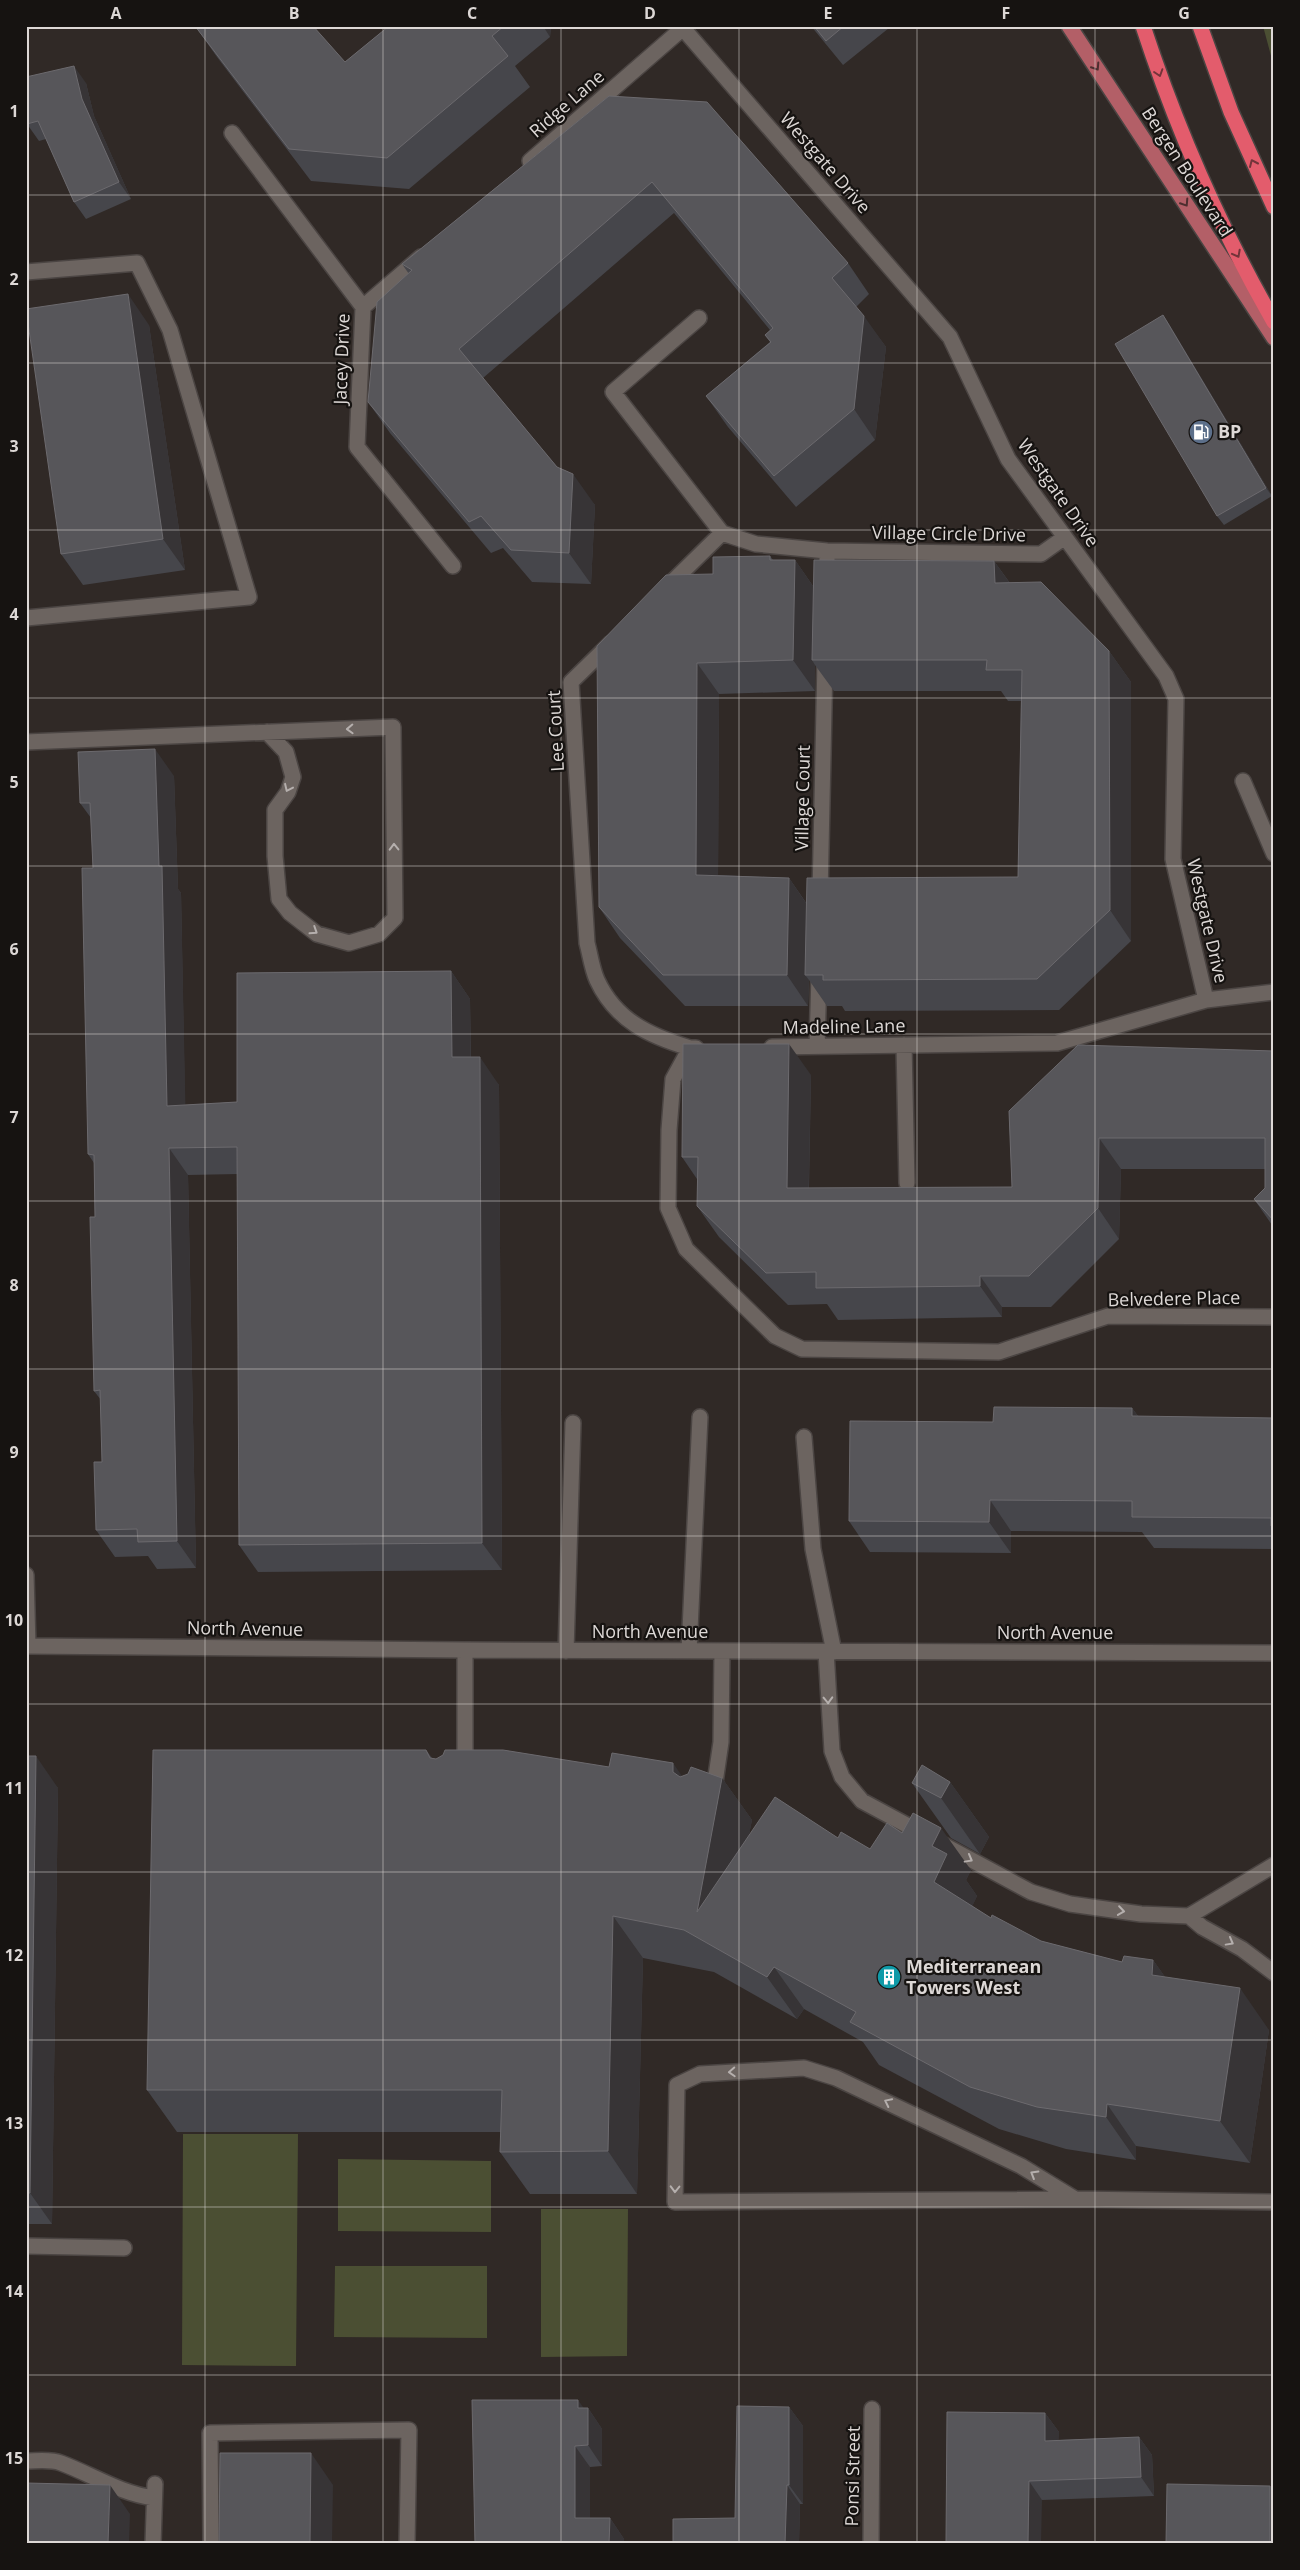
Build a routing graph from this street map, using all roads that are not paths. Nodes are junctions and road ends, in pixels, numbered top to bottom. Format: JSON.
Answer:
{"nodes":[{"id":1,"x":1070,"y":26,"type":"edge"},
{"id":2,"x":1143,"y":26,"type":"edge"},
{"id":3,"x":1200,"y":26,"type":"edge"},
{"id":4,"x":682,"y":27,"type":"edge"},
{"id":5,"x":232,"y":133,"type":"dead end"},
{"id":6,"x":519,"y":171,"type":"edge"},
{"id":7,"x":1274,"y":207,"type":"edge"},
{"id":8,"x":430,"y":248,"type":"edge"},
{"id":9,"x":26,"y":272,"type":"edge"},
{"id":10,"x":363,"y":307,"type":"junction"},
{"id":11,"x":699,"y":318,"type":"dead end"},
{"id":12,"x":1274,"y":322,"type":"edge"},
{"id":13,"x":1274,"y":338,"type":"edge"},
{"id":14,"x":722,"y":533,"type":"junction"},
{"id":15,"x":1066,"y":538,"type":"junction"},
{"id":16,"x":828,"y":550,"type":"junction"},
{"id":17,"x":453,"y":566,"type":"dead end"},
{"id":18,"x":827,"y":590,"type":"edge"},
{"id":19,"x":653,"y":601,"type":"edge"},
{"id":20,"x":26,"y":618,"type":"edge"},
{"id":21,"x":619,"y":635,"type":"edge"},
{"id":22,"x":825,"y":650,"type":"edge"},
{"id":23,"x":267,"y":732,"type":"junction"},
{"id":24,"x":26,"y":742,"type":"edge"},
{"id":25,"x":1242,"y":780,"type":"dead end"},
{"id":26,"x":1274,"y":854,"type":"edge"},
{"id":27,"x":820,"y":907,"type":"edge"},
{"id":28,"x":819,"y":957,"type":"edge"},
{"id":29,"x":1274,"y":992,"type":"edge"},
{"id":30,"x":1206,"y":1000,"type":"junction"},
{"id":31,"x":904,"y":1045,"type":"junction"},
{"id":32,"x":817,"y":1046,"type":"junction"},
{"id":33,"x":759,"y":1047,"type":"edge"},
{"id":34,"x":690,"y":1048,"type":"junction"},
{"id":35,"x":710,"y":1048,"type":"edge"},
{"id":36,"x":907,"y":1182,"type":"dead end"},
{"id":37,"x":1274,"y":1317,"type":"edge"},
{"id":38,"x":700,"y":1417,"type":"dead end"},
{"id":39,"x":573,"y":1423,"type":"dead end"},
{"id":40,"x":804,"y":1437,"type":"dead end"},
{"id":41,"x":26,"y":1574,"type":"edge"},
{"id":42,"x":27,"y":1646,"type":"edge"},
{"id":43,"x":465,"y":1650,"type":"junction"},
{"id":44,"x":566,"y":1651,"type":"junction"},
{"id":45,"x":689,"y":1651,"type":"junction"},
{"id":46,"x":722,"y":1651,"type":"junction"},
{"id":47,"x":830,"y":1651,"type":"junction"},
{"id":48,"x":1274,"y":1652,"type":"edge"},
{"id":49,"x":465,"y":1783,"type":"edge"},
{"id":50,"x":711,"y":1810,"type":"edge"},
{"id":51,"x":1274,"y":1865,"type":"edge"},
{"id":52,"x":1189,"y":1916,"type":"junction"},
{"id":53,"x":1274,"y":1973,"type":"edge"},
{"id":54,"x":1075,"y":2199,"type":"junction"},
{"id":55,"x":1274,"y":2202,"type":"edge"},
{"id":56,"x":26,"y":2246,"type":"edge"},
{"id":57,"x":124,"y":2248,"type":"dead end"},
{"id":58,"x":872,"y":2409,"type":"dead end"},
{"id":59,"x":26,"y":2461,"type":"edge"},
{"id":60,"x":154,"y":2544,"type":"edge"},
{"id":61,"x":211,"y":2544,"type":"edge"},
{"id":62,"x":407,"y":2544,"type":"edge"},
{"id":63,"x":871,"y":2544,"type":"edge"}],
"edges":[{"from":1,"to":13,"type":"main road","name":"Bergen Boulevard","one_way":true},
{"from":2,"to":12,"type":"highway","one_way":true},
{"from":7,"to":3,"type":"highway","one_way":true},
{"from":4,"to":6,"type":"street","name":"Ridge Lane"},
{"from":4,"to":15,"type":"street","name":"Westgate Drive"},
{"from":5,"to":10,"type":"street","name":"Jacey Drive"},
{"from":8,"to":10,"type":"street"},
{"from":9,"to":20,"type":"street"},
{"from":10,"to":17,"type":"street","name":"Jacey Drive"},
{"from":11,"to":14,"type":"street"},
{"from":14,"to":16,"type":"street"},
{"from":14,"to":19,"type":"street"},
{"from":15,"to":16,"type":"street","name":"Village Circle Drive"},
{"from":15,"to":30,"type":"street","name":"Westgate Drive"},
{"from":16,"to":18,"type":"street"},
{"from":21,"to":34,"type":"street","name":"Lee Court"},
{"from":22,"to":27,"type":"street","name":"Village Court"},
{"from":23,"to":23,"type":"street","one_way":true},
{"from":23,"to":24,"type":"street"},
{"from":25,"to":26,"type":"street"},
{"from":28,"to":32,"type":"street"},
{"from":29,"to":30,"type":"street","name":"Madeline Lane"},
{"from":30,"to":31,"type":"street","name":"Madeline Lane"},
{"from":31,"to":32,"type":"street","name":"Madeline Lane"},
{"from":31,"to":36,"type":"street"},
{"from":32,"to":33,"type":"street","name":"Madeline Lane"},
{"from":34,"to":35,"type":"street"},
{"from":34,"to":37,"type":"street","name":"Belvedere Place"},
{"from":38,"to":45,"type":"street"},
{"from":39,"to":44,"type":"street"},
{"from":40,"to":47,"type":"street"},
{"from":41,"to":42,"type":"street"},
{"from":42,"to":43,"type":"street","name":"North Avenue"},
{"from":43,"to":44,"type":"street","name":"North Avenue"},
{"from":43,"to":49,"type":"street"},
{"from":44,"to":45,"type":"street","name":"North Avenue"},
{"from":45,"to":46,"type":"street","name":"North Avenue"},
{"from":46,"to":47,"type":"street","name":"North Avenue"},
{"from":46,"to":50,"type":"street"},
{"from":47,"to":48,"type":"street","name":"North Avenue"},
{"from":47,"to":52,"type":"street","one_way":true},
{"from":51,"to":52,"type":"street"},
{"from":52,"to":53,"type":"street","one_way":true},
{"from":54,"to":54,"type":"street","one_way":true},
{"from":54,"to":55,"type":"street"},
{"from":56,"to":57,"type":"street"},
{"from":58,"to":63,"type":"street","name":"Ponsi Street"},
{"from":59,"to":60,"type":"street"},
{"from":61,"to":62,"type":"street"}]}
